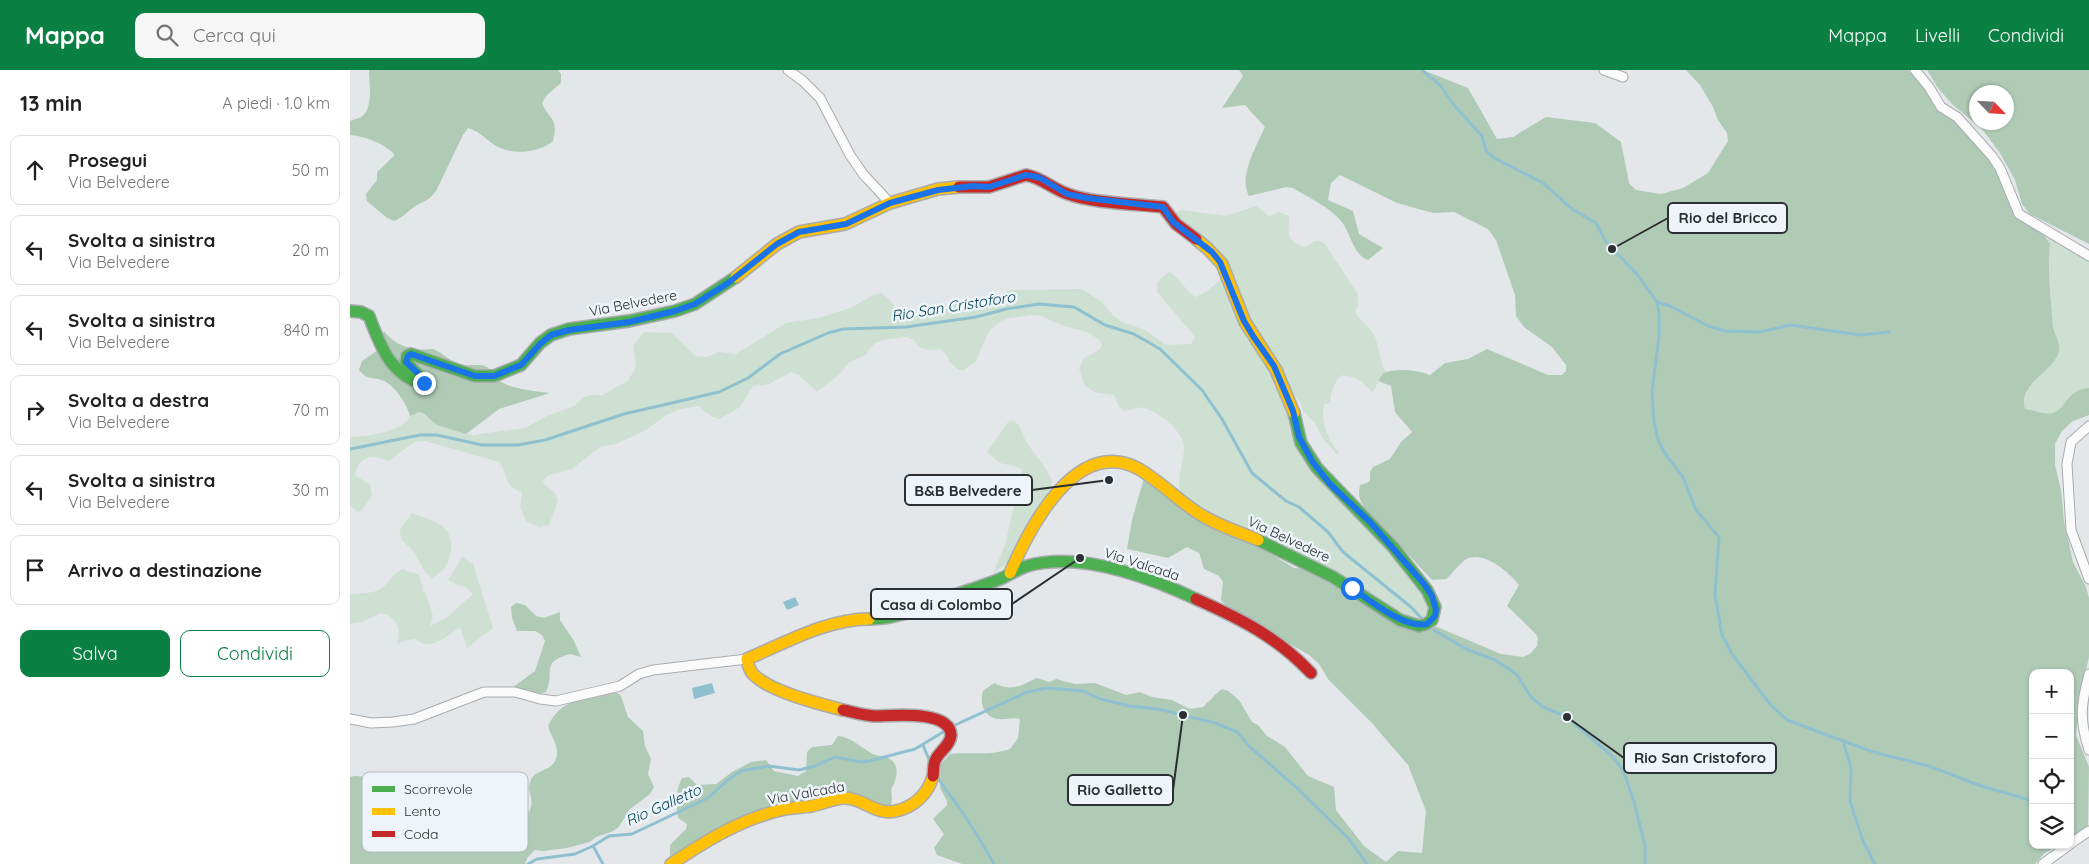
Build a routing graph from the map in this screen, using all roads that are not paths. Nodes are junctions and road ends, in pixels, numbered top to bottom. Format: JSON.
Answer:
{"nodes":[{"id":1,"x":788,"y":70,"type":"edge"},
{"id":2,"x":1604,"y":70,"type":"edge"},
{"id":3,"x":1915,"y":70,"type":"edge"},
{"id":4,"x":1623,"y":77,"type":"dead end"},
{"id":5,"x":890,"y":203,"type":"junction"},
{"id":6,"x":2089,"y":256,"type":"edge"},
{"id":7,"x":350,"y":311,"type":"edge"},
{"id":8,"x":2089,"y":426,"type":"edge"},
{"id":9,"x":1010,"y":573,"type":"junction"},
{"id":10,"x":2089,"y":579,"type":"edge"},
{"id":11,"x":747,"y":659,"type":"junction"},
{"id":12,"x":1311,"y":673,"type":"dead end"},
{"id":13,"x":2089,"y":674,"type":"edge"},
{"id":14,"x":350,"y":719,"type":"edge"},
{"id":15,"x":2089,"y":750,"type":"edge"},
{"id":16,"x":2089,"y":832,"type":"edge"},
{"id":17,"x":2074,"y":842,"type":"edge"},
{"id":18,"x":2064,"y":849,"type":"edge"},
{"id":19,"x":671,"y":864,"type":"edge"},
{"id":20,"x":2043,"y":864,"type":"edge"}],
"edges":[{"from":1,"to":5,"type":"street"},
{"from":2,"to":4,"type":"street"},
{"from":3,"to":6,"type":"street"},
{"from":5,"to":7,"type":"street","name":"Via Belvedere"},
{"from":5,"to":9,"type":"street","name":"Via Belvedere"},
{"from":8,"to":10,"type":"street"},
{"from":9,"to":11,"type":"street","name":"Via Valcada"},
{"from":9,"to":12,"type":"street","name":"Via Valcada"},
{"from":11,"to":14,"type":"street","name":"Via Valcada"},
{"from":11,"to":19,"type":"street","name":"Via Valcada"},
{"from":13,"to":15,"type":"street"},
{"from":16,"to":17,"type":"street"},
{"from":18,"to":20,"type":"street"}]}
